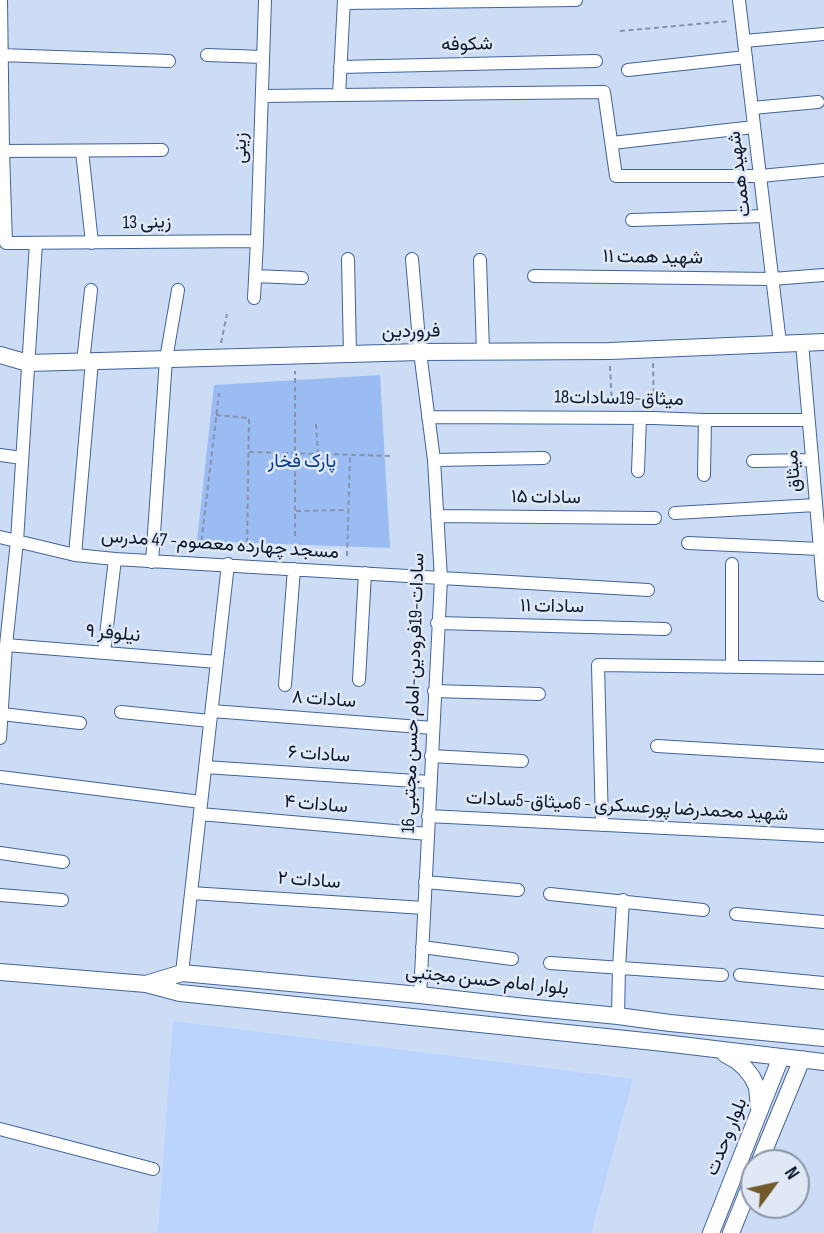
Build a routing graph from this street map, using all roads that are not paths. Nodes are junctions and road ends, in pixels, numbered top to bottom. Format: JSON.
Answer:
{"nodes":[{"id":1,"x":1,"y":0,"type":"edge"},
{"id":2,"x":265,"y":0,"type":"edge"},
{"id":3,"x":576,"y":0,"type":"edge"},
{"id":4,"x":739,"y":0,"type":"edge"},
{"id":5,"x":344,"y":1,"type":"edge"},
{"id":6,"x":824,"y":34,"type":"edge"},
{"id":7,"x":744,"y":41,"type":"junction"},
{"id":8,"x":1,"y":55,"type":"edge"},
{"id":9,"x":207,"y":55,"type":"dead end"},
{"id":10,"x":263,"y":57,"type":"junction"},
{"id":11,"x":746,"y":57,"type":"junction"},
{"id":12,"x":169,"y":61,"type":"dead end"},
{"id":13,"x":596,"y":61,"type":"dead end"},
{"id":14,"x":341,"y":67,"type":"junction"},
{"id":15,"x":628,"y":70,"type":"dead end"},
{"id":16,"x":339,"y":95,"type":"junction"},
{"id":17,"x":262,"y":96,"type":"junction"},
{"id":18,"x":818,"y":102,"type":"dead end"},
{"id":19,"x":752,"y":108,"type":"junction"},
{"id":20,"x":754,"y":127,"type":"junction"},
{"id":21,"x":612,"y":143,"type":"junction"},
{"id":22,"x":162,"y":150,"type":"dead end"},
{"id":23,"x":3,"y":151,"type":"junction"},
{"id":24,"x":82,"y":151,"type":"junction"},
{"id":25,"x":824,"y":170,"type":"edge"},
{"id":26,"x":760,"y":176,"type":"junction"},
{"id":27,"x":765,"y":216,"type":"junction"},
{"id":28,"x":632,"y":220,"type":"dead end"},
{"id":29,"x":257,"y":241,"type":"junction"},
{"id":30,"x":3,"y":243,"type":"edge"},
{"id":31,"x":36,"y":243,"type":"junction"},
{"id":32,"x":92,"y":243,"type":"junction"},
{"id":33,"x":348,"y":259,"type":"dead end"},
{"id":34,"x":412,"y":259,"type":"dead end"},
{"id":35,"x":480,"y":260,"type":"dead end"},
{"id":36,"x":824,"y":275,"type":"edge"},
{"id":37,"x":255,"y":276,"type":"junction"},
{"id":38,"x":534,"y":276,"type":"dead end"},
{"id":39,"x":302,"y":278,"type":"dead end"},
{"id":40,"x":772,"y":279,"type":"junction"},
{"id":41,"x":91,"y":290,"type":"dead end"},
{"id":42,"x":178,"y":290,"type":"dead end"},
{"id":43,"x":254,"y":298,"type":"dead end"},
{"id":44,"x":824,"y":342,"type":"edge"},
{"id":45,"x":780,"y":343,"type":"junction"},
{"id":46,"x":802,"y":343,"type":"junction"},
{"id":47,"x":419,"y":352,"type":"junction"},
{"id":48,"x":483,"y":352,"type":"junction"},
{"id":49,"x":0,"y":355,"type":"edge"},
{"id":50,"x":350,"y":355,"type":"junction"},
{"id":51,"x":166,"y":359,"type":"junction"},
{"id":52,"x":88,"y":362,"type":"junction"},
{"id":53,"x":29,"y":363,"type":"junction"},
{"id":54,"x":428,"y":417,"type":"junction"},
{"id":55,"x":640,"y":418,"type":"junction"},
{"id":56,"x":808,"y":420,"type":"junction"},
{"id":57,"x":705,"y":421,"type":"junction"},
{"id":58,"x":0,"y":455,"type":"edge"},
{"id":59,"x":22,"y":458,"type":"junction"},
{"id":60,"x":544,"y":458,"type":"dead end"},
{"id":61,"x":434,"y":460,"type":"junction"},
{"id":62,"x":812,"y":460,"type":"junction"},
{"id":63,"x":753,"y":461,"type":"dead end"},
{"id":64,"x":638,"y":471,"type":"dead end"},
{"id":65,"x":704,"y":475,"type":"dead end"},
{"id":66,"x":816,"y":505,"type":"junction"},
{"id":67,"x":675,"y":513,"type":"dead end"},
{"id":68,"x":437,"y":516,"type":"junction"},
{"id":69,"x":654,"y":518,"type":"dead end"},
{"id":70,"x":0,"y":537,"type":"edge"},
{"id":71,"x":17,"y":541,"type":"junction"},
{"id":72,"x":688,"y":544,"type":"dead end"},
{"id":73,"x":820,"y":549,"type":"junction"},
{"id":74,"x":75,"y":555,"type":"junction"},
{"id":75,"x":115,"y":559,"type":"junction"},
{"id":76,"x":152,"y":562,"type":"junction"},
{"id":77,"x":228,"y":564,"type":"junction"},
{"id":78,"x":732,"y":564,"type":"dead end"},
{"id":79,"x":294,"y":569,"type":"junction"},
{"id":80,"x":823,"y":572,"type":"edge"},
{"id":81,"x":365,"y":573,"type":"junction"},
{"id":82,"x":440,"y":579,"type":"junction"},
{"id":83,"x":648,"y":590,"type":"dead end"},
{"id":84,"x":824,"y":595,"type":"edge"},
{"id":85,"x":438,"y":623,"type":"junction"},
{"id":86,"x":665,"y":629,"type":"dead end"},
{"id":87,"x":6,"y":645,"type":"junction"},
{"id":88,"x":104,"y":652,"type":"junction"},
{"id":89,"x":217,"y":662,"type":"junction"},
{"id":90,"x":732,"y":667,"type":"junction"},
{"id":91,"x":824,"y":668,"type":"edge"},
{"id":92,"x":359,"y":680,"type":"dead end"},
{"id":93,"x":285,"y":685,"type":"dead end"},
{"id":94,"x":434,"y":691,"type":"junction"},
{"id":95,"x":539,"y":694,"type":"dead end"},
{"id":96,"x":1,"y":695,"type":"edge"},
{"id":97,"x":121,"y":712,"type":"dead end"},
{"id":98,"x":2,"y":714,"type":"edge"},
{"id":99,"x":211,"y":716,"type":"junction"},
{"id":100,"x":80,"y":723,"type":"dead end"},
{"id":101,"x":433,"y":728,"type":"junction"},
{"id":102,"x":0,"y":738,"type":"edge"},
{"id":103,"x":657,"y":746,"type":"dead end"},
{"id":104,"x":824,"y":755,"type":"edge"},
{"id":105,"x":431,"y":756,"type":"junction"},
{"id":106,"x":522,"y":761,"type":"dead end"},
{"id":107,"x":205,"y":767,"type":"junction"},
{"id":108,"x":0,"y":778,"type":"edge"},
{"id":109,"x":430,"y":782,"type":"junction"},
{"id":110,"x":201,"y":808,"type":"junction"},
{"id":111,"x":428,"y":816,"type":"junction"},
{"id":112,"x":603,"y":825,"type":"junction"},
{"id":113,"x":428,"y":834,"type":"junction"},
{"id":114,"x":824,"y":836,"type":"edge"},
{"id":115,"x":0,"y":853,"type":"edge"},
{"id":116,"x":63,"y":862,"type":"dead end"},
{"id":117,"x":425,"y":882,"type":"junction"},
{"id":118,"x":518,"y":890,"type":"dead end"},
{"id":119,"x":191,"y":893,"type":"junction"},
{"id":120,"x":550,"y":894,"type":"dead end"},
{"id":121,"x":0,"y":895,"type":"edge"},
{"id":122,"x":62,"y":900,"type":"dead end"},
{"id":123,"x":623,"y":900,"type":"junction"},
{"id":124,"x":424,"y":908,"type":"junction"},
{"id":125,"x":703,"y":910,"type":"dead end"},
{"id":126,"x":736,"y":914,"type":"dead end"},
{"id":127,"x":824,"y":922,"type":"edge"},
{"id":128,"x":422,"y":947,"type":"junction"},
{"id":129,"x":512,"y":959,"type":"dead end"},
{"id":130,"x":550,"y":963,"type":"dead end"},
{"id":131,"x":619,"y":968,"type":"junction"},
{"id":132,"x":0,"y":972,"type":"edge"},
{"id":133,"x":182,"y":973,"type":"junction"},
{"id":134,"x":722,"y":975,"type":"dead end"},
{"id":135,"x":740,"y":975,"type":"dead end"},
{"id":136,"x":824,"y":982,"type":"edge"},
{"id":137,"x":146,"y":984,"type":"junction"},
{"id":138,"x":420,"y":995,"type":"junction"},
{"id":139,"x":618,"y":1016,"type":"junction"},
{"id":140,"x":824,"y":1038,"type":"edge"},
{"id":141,"x":713,"y":1050,"type":"junction"},
{"id":142,"x":781,"y":1057,"type":"junction"},
{"id":143,"x":802,"y":1059,"type":"junction"},
{"id":144,"x":824,"y":1062,"type":"edge"},
{"id":145,"x":760,"y":1111,"type":"junction"},
{"id":146,"x":0,"y":1129,"type":"edge"},
{"id":147,"x":766,"y":1149,"type":"edge"},
{"id":148,"x":153,"y":1168,"type":"dead end"},
{"id":149,"x":740,"y":1211,"type":"edge"},
{"id":150,"x":712,"y":1233,"type":"edge"},
{"id":151,"x":731,"y":1233,"type":"edge"}],
"edges":[{"from":1,"to":8,"type":"street"},
{"from":2,"to":10,"type":"street","name":"زینی"},
{"from":3,"to":5,"type":"street"},
{"from":4,"to":7,"type":"street","name":"شهید همت"},
{"from":5,"to":14,"type":"street"},
{"from":6,"to":7,"type":"street"},
{"from":7,"to":11,"type":"street","name":"شهید همت"},
{"from":8,"to":12,"type":"street"},
{"from":8,"to":23,"type":"street"},
{"from":9,"to":10,"type":"street"},
{"from":10,"to":17,"type":"street","name":"زینی"},
{"from":11,"to":15,"type":"street"},
{"from":11,"to":19,"type":"street","name":"شهید همت"},
{"from":13,"to":14,"type":"street","name":"شکوفه"},
{"from":14,"to":16,"type":"street"},
{"from":16,"to":17,"type":"street"},
{"from":16,"to":21,"type":"street"},
{"from":17,"to":29,"type":"street","name":"زینی"},
{"from":18,"to":19,"type":"street"},
{"from":19,"to":20,"type":"street","name":"شهید همت"},
{"from":20,"to":21,"type":"street"},
{"from":20,"to":26,"type":"street","name":"شهید همت"},
{"from":21,"to":26,"type":"street"},
{"from":22,"to":24,"type":"street"},
{"from":23,"to":24,"type":"street"},
{"from":23,"to":30,"type":"street"},
{"from":24,"to":32,"type":"street"},
{"from":25,"to":26,"type":"street"},
{"from":26,"to":27,"type":"street","name":"شهید همت"},
{"from":27,"to":28,"type":"street"},
{"from":27,"to":40,"type":"street","name":"شهید همت"},
{"from":29,"to":32,"type":"street","name":"زینی 13"},
{"from":29,"to":37,"type":"street","name":"زینی"},
{"from":30,"to":31,"type":"street","name":"زینی 13"},
{"from":31,"to":32,"type":"street","name":"زینی 13"},
{"from":31,"to":53,"type":"street"},
{"from":33,"to":50,"type":"street"},
{"from":34,"to":47,"type":"street","name":"سادات-19فرودین-امام حسن مجتبی 16"},
{"from":35,"to":48,"type":"street"},
{"from":36,"to":40,"type":"street","name":"شهید همت ۱۱"},
{"from":37,"to":39,"type":"street"},
{"from":37,"to":43,"type":"street","name":"زینی"},
{"from":38,"to":40,"type":"street","name":"شهید همت ۱۱"},
{"from":40,"to":45,"type":"street","name":"شهید همت"},
{"from":41,"to":52,"type":"street"},
{"from":42,"to":51,"type":"street"},
{"from":44,"to":46,"type":"main road","name":"فروردین"},
{"from":45,"to":46,"type":"main road","name":"فروردین"},
{"from":45,"to":48,"type":"main road","name":"فروردین"},
{"from":46,"to":56,"type":"street","name":"میثاق"},
{"from":47,"to":48,"type":"main road","name":"فروردین"},
{"from":47,"to":50,"type":"main road","name":"فروردین"},
{"from":47,"to":54,"type":"street","name":"سادات-19فرودین-امام حسن مجتبی 16"},
{"from":49,"to":53,"type":"main road","name":"فروردین"},
{"from":50,"to":51,"type":"main road","name":"فروردین"},
{"from":51,"to":52,"type":"main road","name":"فروردین"},
{"from":51,"to":76,"type":"street"},
{"from":52,"to":53,"type":"main road","name":"فروردین"},
{"from":52,"to":74,"type":"street"},
{"from":53,"to":59,"type":"street"},
{"from":54,"to":55,"type":"street","name":"18میثاق-19سادات"},
{"from":54,"to":61,"type":"street","name":"سادات-19فرودین-امام حسن مجتبی 16"},
{"from":55,"to":57,"type":"street","name":"18میثاق-19سادات"},
{"from":55,"to":64,"type":"street"},
{"from":56,"to":57,"type":"street","name":"18میثاق-19سادات"},
{"from":56,"to":62,"type":"street","name":"میثاق"},
{"from":57,"to":65,"type":"street"},
{"from":58,"to":59,"type":"street"},
{"from":59,"to":71,"type":"street"},
{"from":60,"to":61,"type":"street"},
{"from":61,"to":68,"type":"street","name":"سادات-19فرودین-امام حسن مجتبی 16"},
{"from":62,"to":63,"type":"street"},
{"from":62,"to":66,"type":"street","name":"میثاق"},
{"from":66,"to":67,"type":"street"},
{"from":66,"to":73,"type":"street","name":"میثاق"},
{"from":68,"to":69,"type":"street","name":"سادات ۱۵"},
{"from":68,"to":82,"type":"street","name":"سادات-19فرودین-امام حسن مجتبی 16"},
{"from":70,"to":71,"type":"street","name":"مسجد چهارده معصوم- 47 مدرس"},
{"from":71,"to":74,"type":"street","name":"مسجد چهارده معصوم- 47 مدرس"},
{"from":71,"to":87,"type":"street"},
{"from":72,"to":73,"type":"street"},
{"from":73,"to":80,"type":"street","name":"میثاق"},
{"from":74,"to":75,"type":"street","name":"مسجد چهارده معصوم- 47 مدرس"},
{"from":75,"to":76,"type":"street","name":"مسجد چهارده معصوم- 47 مدرس"},
{"from":75,"to":88,"type":"street"},
{"from":76,"to":77,"type":"street","name":"مسجد چهارده معصوم- 47 مدرس"},
{"from":77,"to":79,"type":"street","name":"مسجد چهارده معصوم- 47 مدرس"},
{"from":77,"to":89,"type":"street"},
{"from":78,"to":90,"type":"street"},
{"from":79,"to":81,"type":"street","name":"مسجد چهارده معصوم- 47 مدرس"},
{"from":79,"to":93,"type":"street"},
{"from":80,"to":84,"type":"street","name":"میثاق"},
{"from":81,"to":82,"type":"street","name":"مسجد چهارده معصوم- 47 مدرس"},
{"from":81,"to":92,"type":"street"},
{"from":82,"to":83,"type":"street","name":"مسجد چهارده معصوم- 47 مدرس"},
{"from":82,"to":85,"type":"street","name":"سادات-19فرودین-امام حسن مجتبی 16"},
{"from":85,"to":86,"type":"street","name":"سادات ۱۱"},
{"from":85,"to":94,"type":"street","name":"سادات-19فرودین-امام حسن مجتبی 16"},
{"from":87,"to":88,"type":"street","name":"نیلوفر ۹"},
{"from":87,"to":96,"type":"street"},
{"from":88,"to":89,"type":"street","name":"نیلوفر ۹"},
{"from":89,"to":99,"type":"street"},
{"from":90,"to":91,"type":"street"},
{"from":90,"to":112,"type":"street"},
{"from":94,"to":95,"type":"street"},
{"from":94,"to":101,"type":"street","name":"سادات-19فرودین-امام حسن مجتبی 16"},
{"from":96,"to":98,"type":"street"},
{"from":97,"to":99,"type":"street","name":"سادات ۸"},
{"from":98,"to":100,"type":"street"},
{"from":98,"to":102,"type":"street"},
{"from":99,"to":101,"type":"street","name":"سادات ۸"},
{"from":99,"to":107,"type":"street"},
{"from":101,"to":105,"type":"street","name":"سادات-19فرودین-امام حسن مجتبی 16"},
{"from":103,"to":104,"type":"street"},
{"from":105,"to":106,"type":"street"},
{"from":105,"to":109,"type":"street","name":"سادات-19فرودین-امام حسن مجتبی 16"},
{"from":107,"to":109,"type":"street","name":"سادات ۶"},
{"from":107,"to":110,"type":"street"},
{"from":108,"to":110,"type":"street","name":"سادات ۴"},
{"from":109,"to":111,"type":"street","name":"سادات-19فرودین-امام حسن مجتبی 16"},
{"from":110,"to":113,"type":"street","name":"سادات ۴"},
{"from":110,"to":119,"type":"street"},
{"from":111,"to":112,"type":"street","name":"شهید محمدرضا پورعسکری - 6میثاق-5سادات"},
{"from":111,"to":113,"type":"street","name":"سادات-19فرودین-امام حسن مجتبی 16"},
{"from":112,"to":114,"type":"street","name":"شهید محمدرضا پورعسکری - 6میثاق-5سادات"},
{"from":113,"to":117,"type":"street","name":"سادات-19فرودین-امام حسن مجتبی 16"},
{"from":115,"to":116,"type":"street"},
{"from":117,"to":118,"type":"street"},
{"from":117,"to":124,"type":"street","name":"سادات-19فرودین-امام حسن مجتبی 16"},
{"from":119,"to":124,"type":"street","name":"سادات ۲"},
{"from":119,"to":133,"type":"street"},
{"from":120,"to":123,"type":"street"},
{"from":121,"to":122,"type":"street"},
{"from":123,"to":125,"type":"street"},
{"from":123,"to":131,"type":"street"},
{"from":124,"to":128,"type":"street","name":"سادات-19فرودین-امام حسن مجتبی 16"},
{"from":126,"to":127,"type":"street"},
{"from":128,"to":129,"type":"street"},
{"from":128,"to":138,"type":"street","name":"سادات-19فرودین-امام حسن مجتبی 16"},
{"from":130,"to":131,"type":"street"},
{"from":131,"to":134,"type":"street"},
{"from":131,"to":139,"type":"street"},
{"from":132,"to":137,"type":"main road","name":"بلوار امام حسن مجتبی"},
{"from":133,"to":137,"type":"main road","name":"بلوار امام حسن مجتبی"},
{"from":133,"to":138,"type":"main road","name":"بلوار امام حسن مجتبی"},
{"from":135,"to":136,"type":"street"},
{"from":137,"to":141,"type":"main road","name":"بلوار امام حسن مجتبی"},
{"from":138,"to":139,"type":"main road","name":"بلوار امام حسن مجتبی"},
{"from":139,"to":140,"type":"main road","name":"بلوار امام حسن مجتبی"},
{"from":141,"to":142,"type":"main road","name":"بلوار امام حسن مجتبی"},
{"from":141,"to":145,"type":"main road"},
{"from":142,"to":143,"type":"main road","name":"بلوار امام حسن مجتبی"},
{"from":142,"to":145,"type":"main road","name":"بلوار وحدت"},
{"from":143,"to":144,"type":"main road","name":"بلوار امام حسن مجتبی"},
{"from":143,"to":147,"type":"main road","name":"بلوار وحدت"},
{"from":145,"to":150,"type":"main road","name":"بلوار وحدت"},
{"from":146,"to":148,"type":"street"},
{"from":149,"to":151,"type":"main road","name":"بلوار وحدت"}]}
